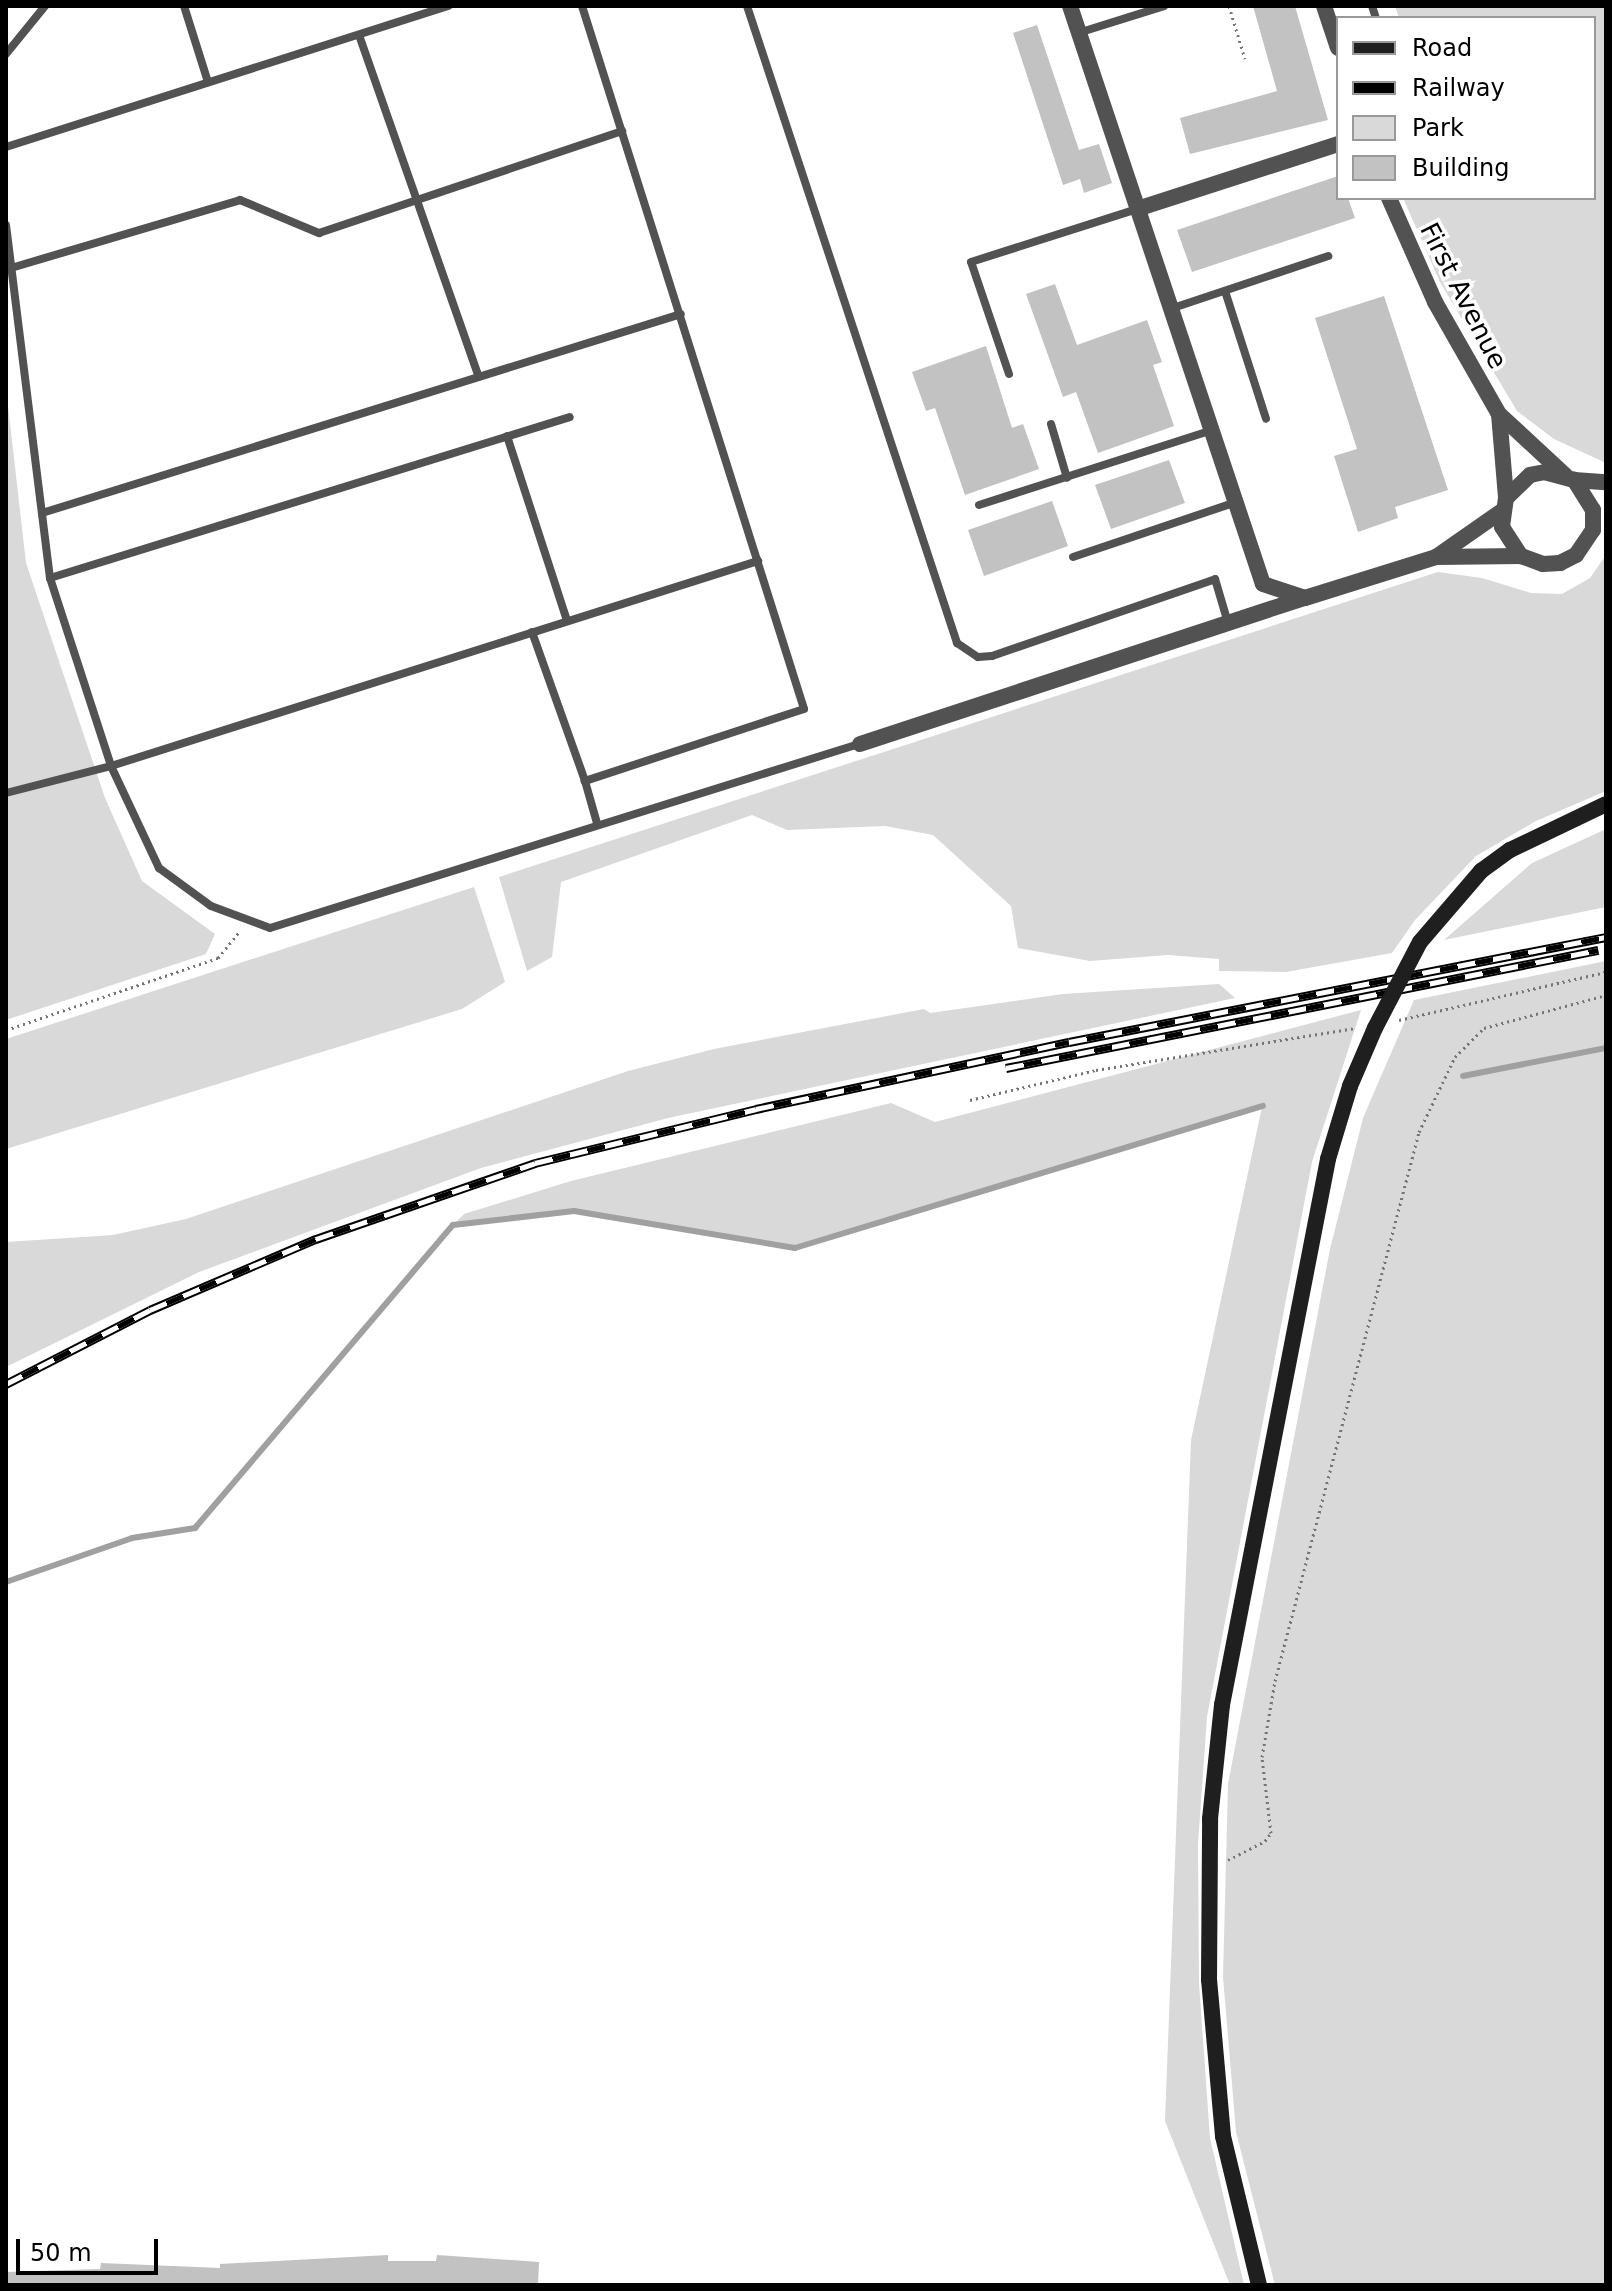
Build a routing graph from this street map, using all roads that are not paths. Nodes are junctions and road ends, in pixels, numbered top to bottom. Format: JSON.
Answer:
{"nodes":[{"id":1,"x":45,"y":6,"type":"edge"},
{"id":2,"x":184,"y":6,"type":"edge"},
{"id":3,"x":449,"y":6,"type":"edge"},
{"id":4,"x":582,"y":6,"type":"edge"},
{"id":5,"x":747,"y":6,"type":"edge"},
{"id":6,"x":1070,"y":6,"type":"edge"},
{"id":7,"x":1164,"y":6,"type":"edge"},
{"id":8,"x":1324,"y":6,"type":"edge"},
{"id":9,"x":1078,"y":33,"type":"junction"},
{"id":10,"x":359,"y":35,"type":"junction"},
{"id":11,"x":1336,"y":42,"type":"edge"},
{"id":12,"x":6,"y":54,"type":"edge"},
{"id":13,"x":208,"y":82,"type":"junction"},
{"id":14,"x":622,"y":131,"type":"junction"},
{"id":15,"x":1336,"y":145,"type":"edge"},
{"id":16,"x":6,"y":147,"type":"edge"},
{"id":17,"x":416,"y":199,"type":"junction"},
{"id":18,"x":1390,"y":200,"type":"edge"},
{"id":19,"x":1137,"y":209,"type":"junction"},
{"id":20,"x":6,"y":225,"type":"edge"},
{"id":21,"x":1328,"y":256,"type":"dead end"},
{"id":22,"x":11,"y":268,"type":"junction"},
{"id":23,"x":1225,"y":291,"type":"junction"},
{"id":24,"x":1170,"y":309,"type":"junction"},
{"id":25,"x":681,"y":314,"type":"junction"},
{"id":26,"x":1009,"y":374,"type":"dead end"},
{"id":27,"x":479,"y":377,"type":"junction"},
{"id":28,"x":1499,"y":414,"type":"junction"},
{"id":29,"x":570,"y":417,"type":"dead end"},
{"id":30,"x":1266,"y":419,"type":"dead end"},
{"id":31,"x":1051,"y":424,"type":"dead end"},
{"id":32,"x":1209,"y":431,"type":"junction"},
{"id":33,"x":507,"y":436,"type":"junction"},
{"id":34,"x":1067,"y":478,"type":"junction"},
{"id":35,"x":1571,"y":478,"type":"junction"},
{"id":36,"x":1606,"y":482,"type":"edge"},
{"id":37,"x":1233,"y":503,"type":"junction"},
{"id":38,"x":1504,"y":504,"type":"junction"},
{"id":39,"x":979,"y":505,"type":"dead end"},
{"id":40,"x":42,"y":513,"type":"junction"},
{"id":41,"x":1599,"y":525,"type":"edge"},
{"id":42,"x":1521,"y":556,"type":"junction"},
{"id":43,"x":1073,"y":557,"type":"dead end"},
{"id":44,"x":1436,"y":557,"type":"junction"},
{"id":45,"x":758,"y":561,"type":"junction"},
{"id":46,"x":50,"y":578,"type":"junction"},
{"id":47,"x":1305,"y":598,"type":"junction"},
{"id":48,"x":567,"y":621,"type":"junction"},
{"id":49,"x":1228,"y":623,"type":"junction"},
{"id":50,"x":532,"y":632,"type":"junction"},
{"id":51,"x":860,"y":744,"type":"joint"},
{"id":52,"x":111,"y":766,"type":"junction"},
{"id":53,"x":585,"y":781,"type":"junction"},
{"id":54,"x":6,"y":793,"type":"edge"},
{"id":55,"x":1606,"y":804,"type":"edge"},
{"id":56,"x":597,"y":823,"type":"junction"},
{"id":57,"x":1259,"y":2285,"type":"edge"}],
"edges":[{"from":1,"to":12,"type":"lane"},
{"from":2,"to":13,"type":"lane"},
{"from":3,"to":10,"type":"lane"},
{"from":4,"to":14,"type":"lane"},
{"from":5,"to":49,"type":"lane"},
{"from":6,"to":9,"type":"street"},
{"from":7,"to":9,"type":"lane"},
{"from":8,"to":11,"type":"street"},
{"from":9,"to":19,"type":"street"},
{"from":10,"to":13,"type":"lane"},
{"from":10,"to":17,"type":"lane"},
{"from":13,"to":16,"type":"lane"},
{"from":14,"to":17,"type":"lane"},
{"from":14,"to":25,"type":"lane"},
{"from":15,"to":19,"type":"street"},
{"from":17,"to":22,"type":"lane"},
{"from":17,"to":27,"type":"lane"},
{"from":18,"to":28,"type":"street","name":"First Avenue"},
{"from":19,"to":24,"type":"street"},
{"from":19,"to":26,"type":"lane"},
{"from":20,"to":22,"type":"lane"},
{"from":21,"to":23,"type":"lane"},
{"from":22,"to":40,"type":"lane"},
{"from":23,"to":24,"type":"lane"},
{"from":23,"to":30,"type":"lane"},
{"from":24,"to":32,"type":"street"},
{"from":25,"to":27,"type":"lane"},
{"from":25,"to":45,"type":"lane"},
{"from":27,"to":40,"type":"lane"},
{"from":28,"to":35,"type":"street","name":"First Avenue"},
{"from":28,"to":38,"type":"street","name":"First Avenue"},
{"from":29,"to":33,"type":"lane"},
{"from":31,"to":34,"type":"lane"},
{"from":32,"to":34,"type":"lane"},
{"from":32,"to":37,"type":"street"},
{"from":33,"to":46,"type":"lane"},
{"from":33,"to":48,"type":"lane"},
{"from":34,"to":39,"type":"lane"},
{"from":35,"to":36,"type":"street"},
{"from":35,"to":38,"type":"street"},
{"from":35,"to":41,"type":"street"},
{"from":37,"to":43,"type":"lane"},
{"from":37,"to":47,"type":"street"},
{"from":38,"to":42,"type":"street"},
{"from":38,"to":44,"type":"street"},
{"from":40,"to":46,"type":"lane"},
{"from":41,"to":42,"type":"street"},
{"from":42,"to":44,"type":"street"},
{"from":44,"to":47,"type":"street"},
{"from":45,"to":48,"type":"lane"},
{"from":45,"to":53,"type":"lane"},
{"from":46,"to":52,"type":"lane"},
{"from":47,"to":49,"type":"street"},
{"from":48,"to":50,"type":"lane"},
{"from":49,"to":51,"type":"street"},
{"from":50,"to":52,"type":"lane"},
{"from":50,"to":53,"type":"lane"},
{"from":51,"to":56,"type":"lane"},
{"from":52,"to":54,"type":"lane"},
{"from":52,"to":56,"type":"lane"},
{"from":53,"to":56,"type":"lane"},
{"from":55,"to":57,"type":"main road","bridge":true}]}
